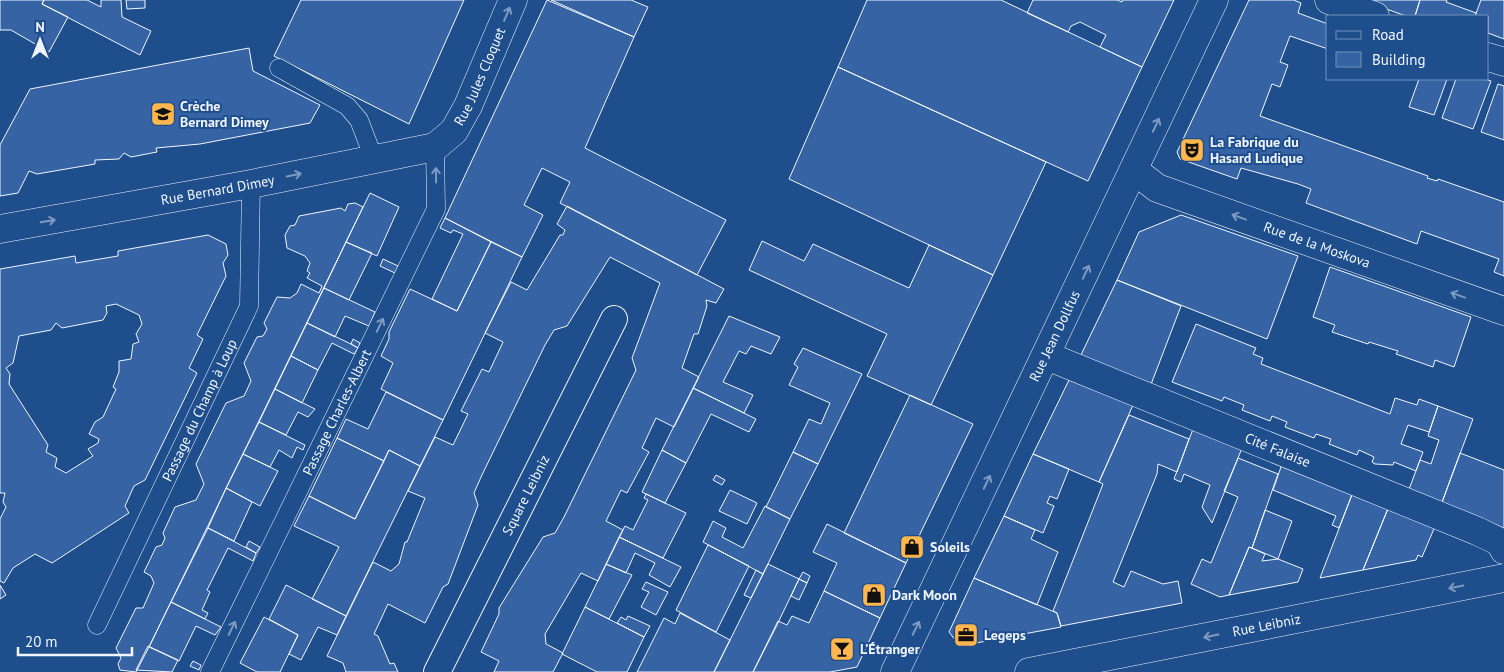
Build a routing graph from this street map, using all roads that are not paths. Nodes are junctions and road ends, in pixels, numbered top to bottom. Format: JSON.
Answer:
{"nodes":[{"id":1,"x":513,"y":0,"type":"edge"},
{"id":2,"x":1214,"y":0,"type":"edge"},
{"id":3,"x":1330,"y":0,"type":"edge"},
{"id":4,"x":1372,"y":15,"type":"edge"},
{"id":5,"x":1489,"y":57,"type":"edge"},
{"id":6,"x":1504,"y":62,"type":"edge"},
{"id":7,"x":280,"y":68,"type":"dead end"},
{"id":8,"x":435,"y":147,"type":"junction"},
{"id":9,"x":374,"y":159,"type":"junction"},
{"id":10,"x":1134,"y":170,"type":"junction"},
{"id":11,"x":252,"y":184,"type":"junction"},
{"id":12,"x":0,"y":230,"type":"edge"},
{"id":13,"x":1504,"y":311,"type":"edge"},
{"id":14,"x":614,"y":319,"type":"dead end"},
{"id":15,"x":1047,"y":356,"type":"junction"},
{"id":16,"x":1504,"y":550,"type":"edge"},
{"id":17,"x":1504,"y":578,"type":"edge"},
{"id":18,"x":97,"y":625,"type":"dead end"},
{"id":19,"x":210,"y":672,"type":"edge"},
{"id":20,"x":437,"y":672,"type":"edge"},
{"id":21,"x":895,"y":672,"type":"edge"},
{"id":22,"x":1029,"y":672,"type":"edge"}],
"edges":[{"from":8,"to":1,"type":"street","name":"Rue Jules Cloquet","one_way":true},
{"from":10,"to":2,"type":"street","name":"Rue Jean Dollfus","one_way":true},
{"from":3,"to":4,"type":"street"},
{"from":5,"to":6,"type":"street"},
{"from":7,"to":9,"type":"lane"},
{"from":8,"to":9,"type":"street","name":"Rue Bernard Dimey"},
{"from":19,"to":8,"type":"lane","name":"Passage Charles-Albert","one_way":true},
{"from":11,"to":9,"type":"street","name":"Rue Bernard Dimey","one_way":true},
{"from":13,"to":10,"type":"street","name":"Rue de la Moskova","one_way":true},
{"from":15,"to":10,"type":"street","name":"Rue Jean Dollfus","one_way":true},
{"from":12,"to":11,"type":"street","name":"Rue Bernard Dimey","one_way":true},
{"from":11,"to":18,"type":"lane","name":"Passage du Champ à Loup"},
{"from":14,"to":20,"type":"street","name":"Square Leibniz"},
{"from":15,"to":16,"type":"street","name":"Cité Falaise"},
{"from":21,"to":15,"type":"street","name":"Rue Jean Dollfus","one_way":true},
{"from":17,"to":22,"type":"street","name":"Rue Leibniz","one_way":true}]}
